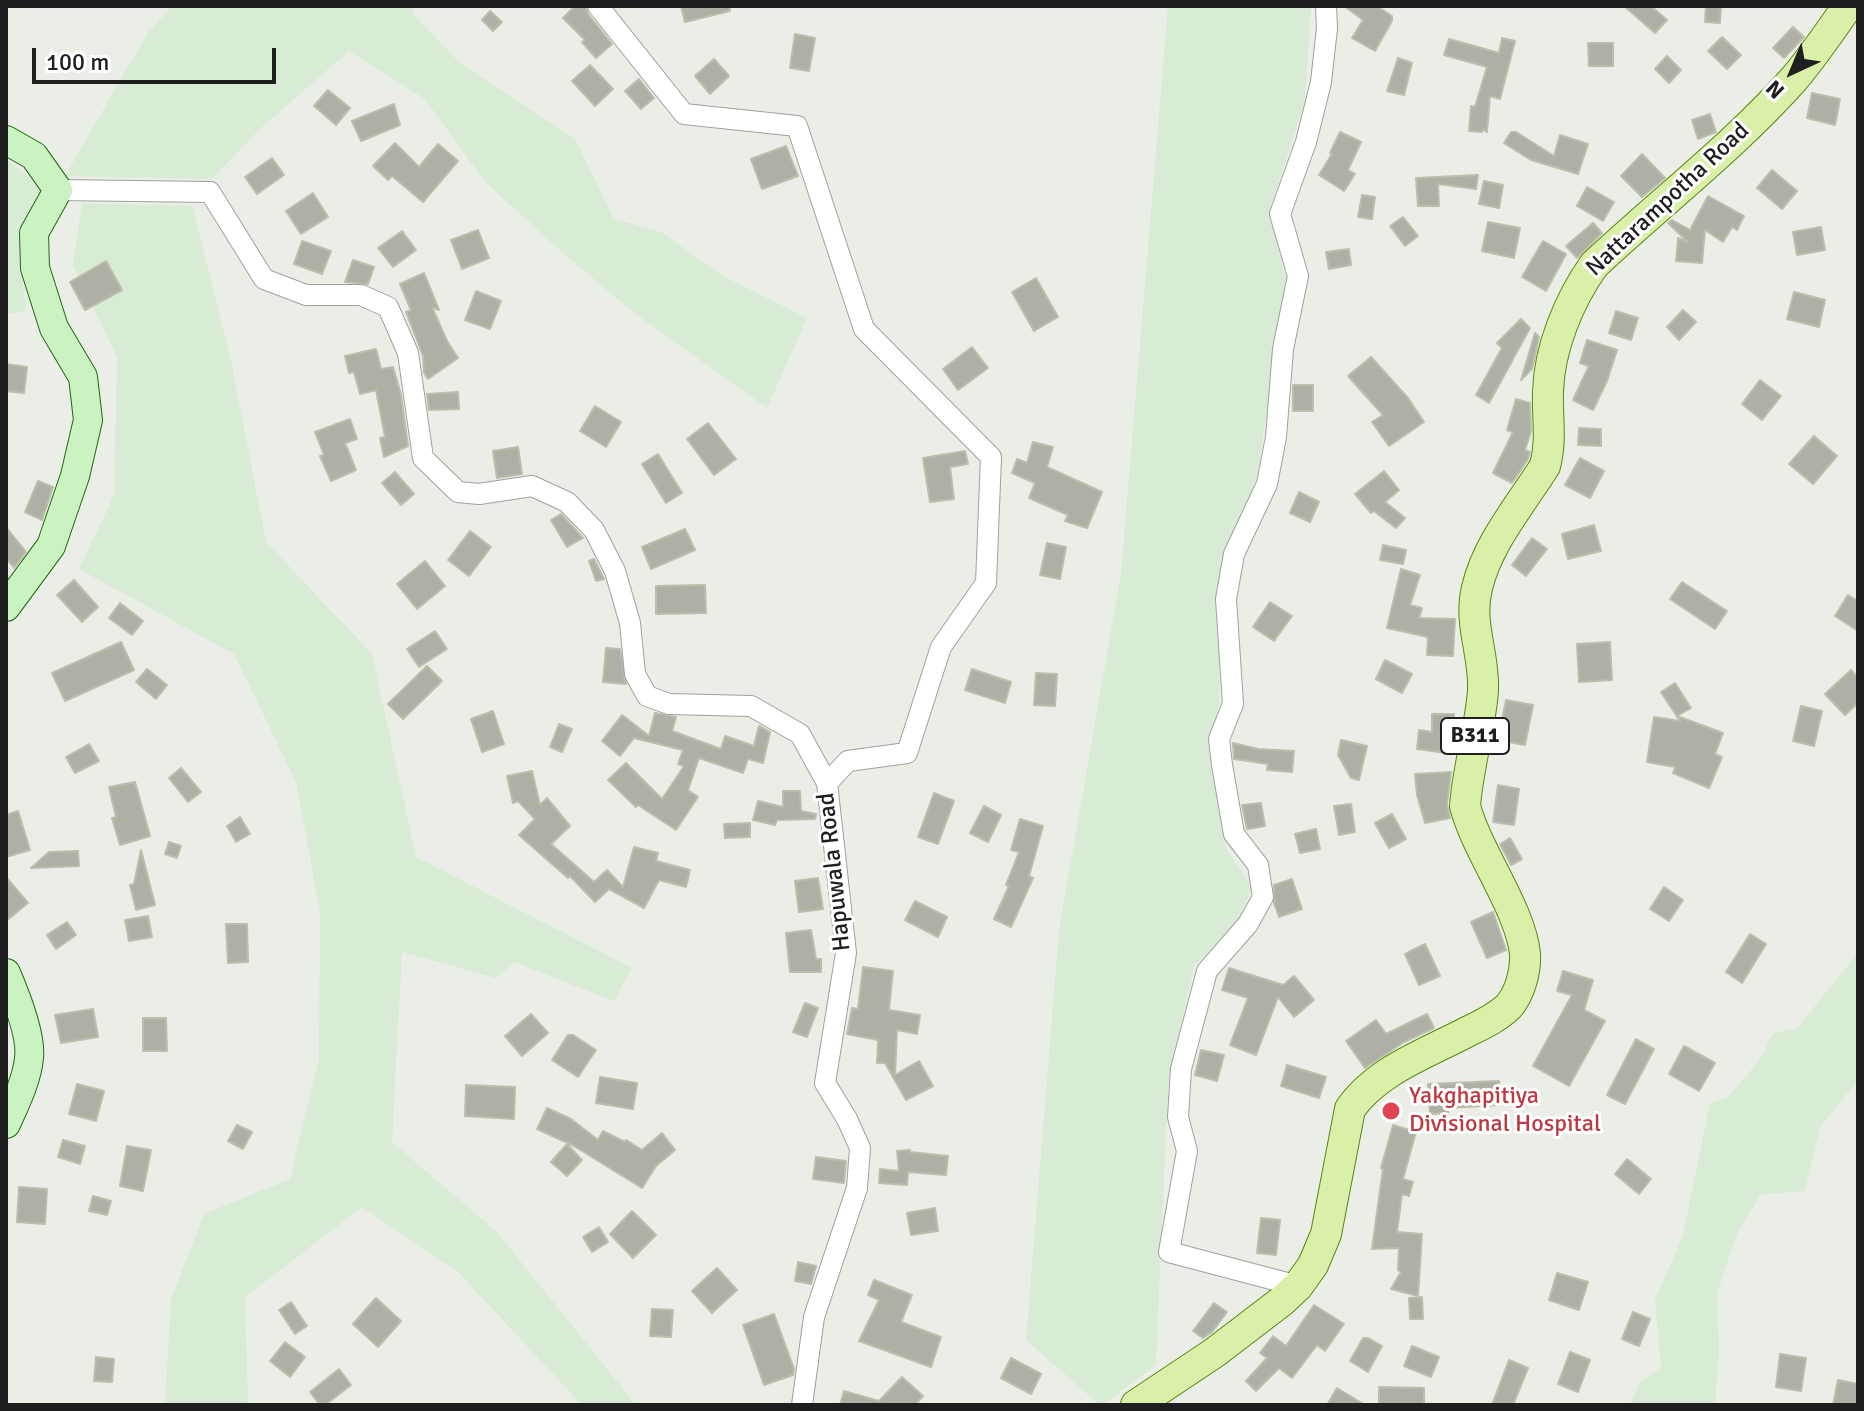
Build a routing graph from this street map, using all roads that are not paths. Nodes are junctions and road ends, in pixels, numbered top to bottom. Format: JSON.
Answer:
{"nodes":[{"id":1,"x":598,"y":6,"type":"edge"},
{"id":2,"x":1326,"y":6,"type":"edge"},
{"id":3,"x":1848,"y":6,"type":"edge"},
{"id":4,"x":6,"y":140,"type":"edge"},
{"id":5,"x":58,"y":190,"type":"junction"},
{"id":6,"x":6,"y":607,"type":"edge"},
{"id":7,"x":827,"y":783,"type":"junction"},
{"id":8,"x":6,"y":973,"type":"edge"},
{"id":9,"x":6,"y":1124,"type":"edge"},
{"id":10,"x":1298,"y":1286,"type":"junction"},
{"id":11,"x":802,"y":1405,"type":"edge"},
{"id":12,"x":1136,"y":1405,"type":"edge"}],
"edges":[{"from":1,"to":7,"type":"street"},
{"from":2,"to":10,"type":"street"},
{"from":3,"to":10,"type":"main road","name":"Nattarampotha Road","number":"B311"},
{"from":4,"to":5,"type":"street"},
{"from":5,"to":6,"type":"street"},
{"from":5,"to":7,"type":"street","name":"Hapuwala Road"},
{"from":7,"to":11,"type":"street","name":"Hapuwala Road"},
{"from":8,"to":9,"type":"street"},
{"from":10,"to":12,"type":"main road","name":"Nattarampotha Road","number":"B311"}]}
